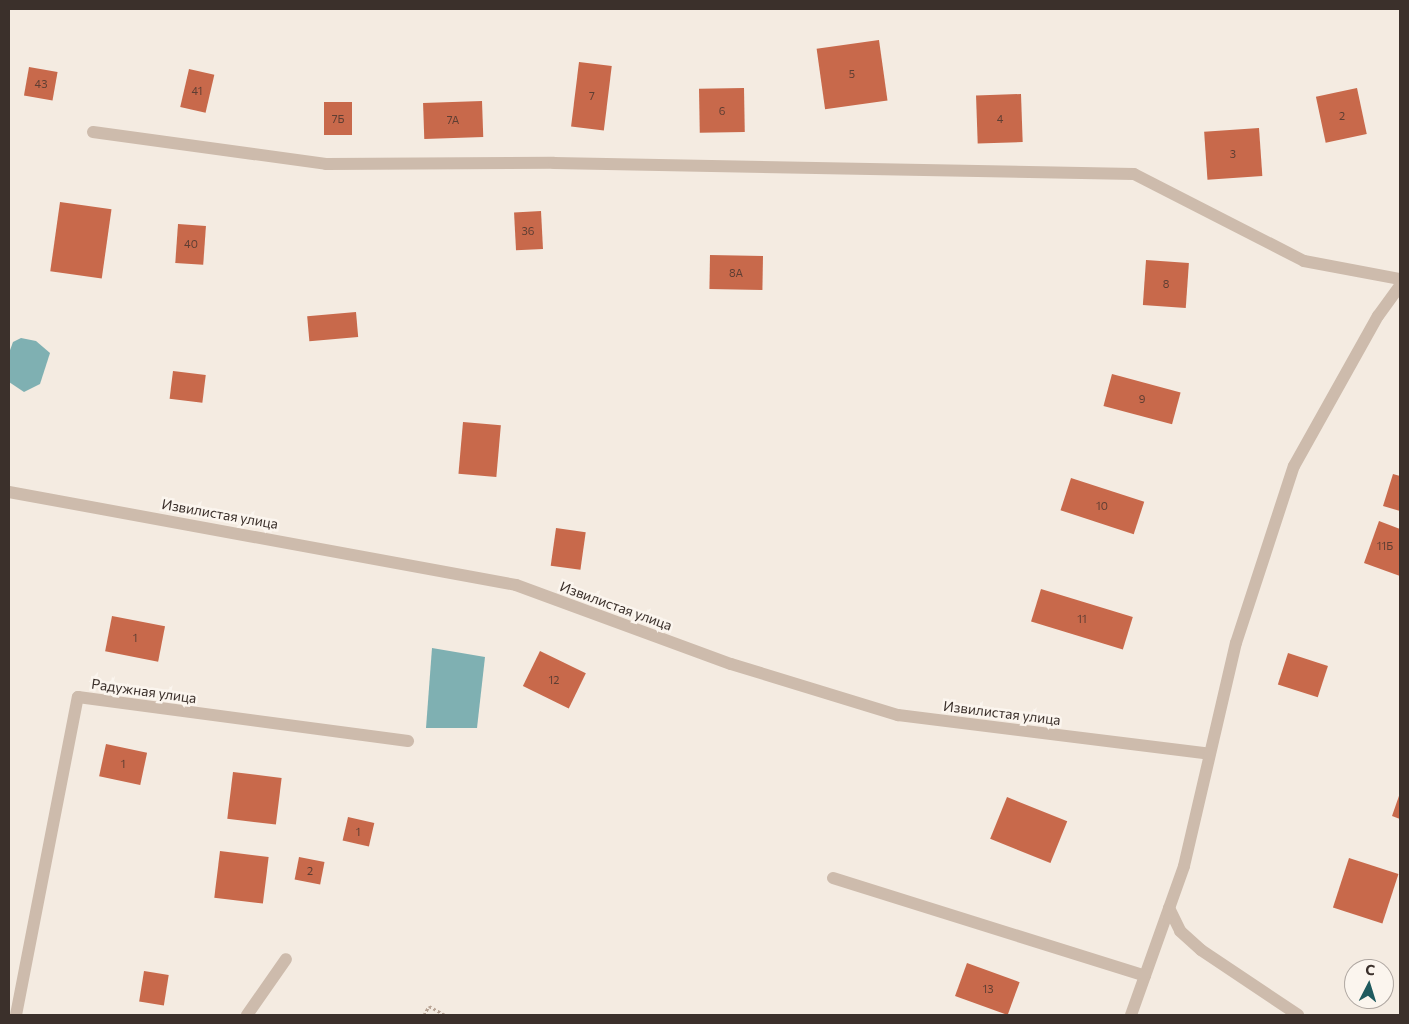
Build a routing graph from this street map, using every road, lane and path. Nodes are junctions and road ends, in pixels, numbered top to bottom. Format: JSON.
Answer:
{"nodes":[{"id":1,"x":93,"y":132,"type":"dead end"},
{"id":2,"x":1400,"y":279,"type":"edge"},
{"id":3,"x":1400,"y":286,"type":"edge"},
{"id":4,"x":9,"y":492,"type":"edge"},
{"id":5,"x":408,"y":741,"type":"dead end"},
{"id":6,"x":1210,"y":754,"type":"junction"},
{"id":7,"x":833,"y":878,"type":"dead end"},
{"id":8,"x":1169,"y":908,"type":"junction"},
{"id":9,"x":286,"y":959,"type":"dead end"},
{"id":10,"x":1145,"y":976,"type":"junction"},
{"id":11,"x":16,"y":1015,"type":"edge"},
{"id":12,"x":247,"y":1015,"type":"edge"},
{"id":13,"x":424,"y":1015,"type":"edge"},
{"id":14,"x":445,"y":1015,"type":"edge"},
{"id":15,"x":1131,"y":1015,"type":"edge"},
{"id":16,"x":1298,"y":1015,"type":"edge"}],
"edges":[{"from":1,"to":2,"type":"street"},
{"from":3,"to":6,"type":"street"},
{"from":4,"to":6,"type":"street","name":"Извилистая улица"},
{"from":5,"to":11,"type":"street","name":"Радужная улица"},
{"from":6,"to":8,"type":"street"},
{"from":7,"to":10,"type":"street"},
{"from":8,"to":10,"type":"street"},
{"from":8,"to":16,"type":"street"},
{"from":9,"to":12,"type":"street"},
{"from":10,"to":15,"type":"street"},
{"from":13,"to":14,"type":"path"}]}
